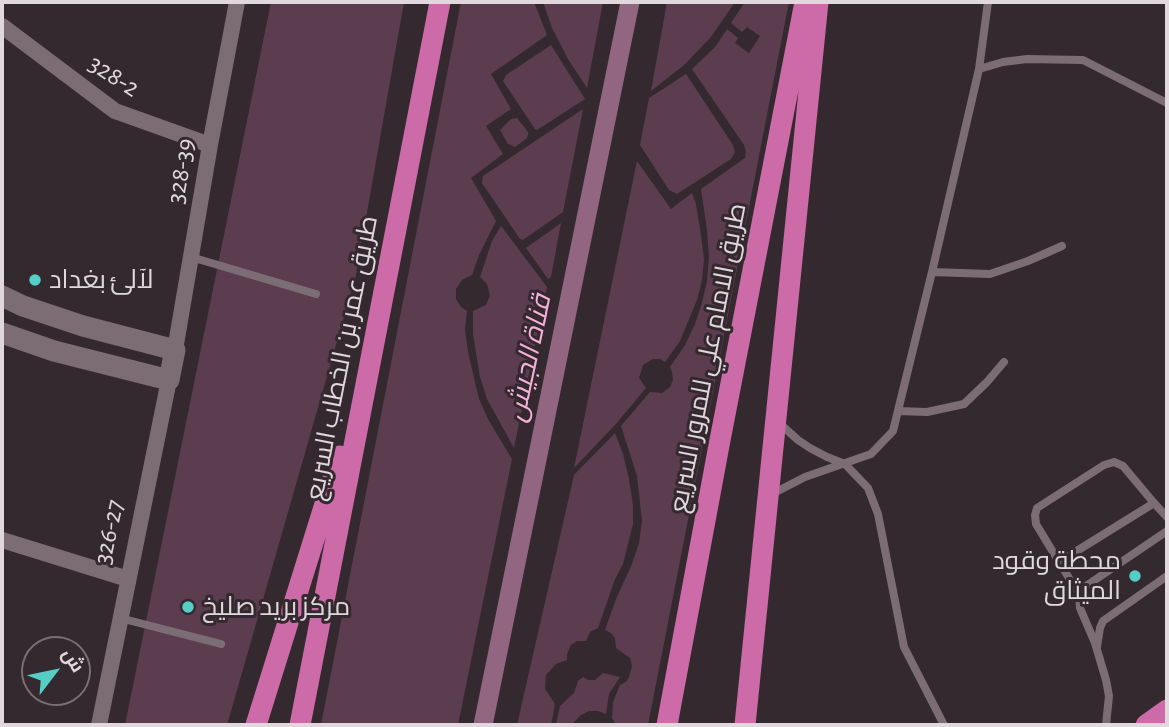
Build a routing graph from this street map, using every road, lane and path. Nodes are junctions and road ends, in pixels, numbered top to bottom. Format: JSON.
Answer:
{"nodes":[{"id":1,"x":237,"y":2,"type":"edge"},
{"id":2,"x":440,"y":2,"type":"edge"},
{"id":3,"x":805,"y":2,"type":"edge"},
{"id":4,"x":818,"y":2,"type":"edge"},
{"id":5,"x":988,"y":2,"type":"edge"},
{"id":6,"x":2,"y":26,"type":"edge"},
{"id":7,"x":979,"y":69,"type":"junction"},
{"id":8,"x":1167,"y":103,"type":"edge"},
{"id":9,"x":210,"y":145,"type":"junction"},
{"id":10,"x":1062,"y":246,"type":"dead end"},
{"id":11,"x":191,"y":257,"type":"junction"},
{"id":12,"x":932,"y":272,"type":"junction"},
{"id":13,"x":316,"y":294,"type":"dead end"},
{"id":14,"x":2,"y":296,"type":"edge"},
{"id":15,"x":2,"y":333,"type":"edge"},
{"id":16,"x":175,"y":350,"type":"junction"},
{"id":17,"x":371,"y":357,"type":"junction"},
{"id":18,"x":1004,"y":362,"type":"dead end"},
{"id":19,"x":169,"y":380,"type":"junction"},
{"id":20,"x":898,"y":411,"type":"junction"},
{"id":21,"x":775,"y":420,"type":"junction"},
{"id":22,"x":845,"y":464,"type":"junction"},
{"id":23,"x":768,"y":496,"type":"junction"},
{"id":24,"x":1154,"y":503,"type":"junction"},
{"id":25,"x":1167,"y":517,"type":"edge"},
{"id":26,"x":1167,"y":531,"type":"edge"},
{"id":27,"x":2,"y":540,"type":"edge"},
{"id":28,"x":1059,"y":562,"type":"junction"},
{"id":29,"x":1167,"y":576,"type":"edge"},
{"id":30,"x":128,"y":579,"type":"junction"},
{"id":31,"x":1079,"y":594,"type":"junction"},
{"id":32,"x":120,"y":618,"type":"junction"},
{"id":33,"x":220,"y":644,"type":"dead end"},
{"id":34,"x":1097,"y":648,"type":"junction"},
{"id":35,"x":1167,"y":710,"type":"edge"},
{"id":36,"x":99,"y":725,"type":"edge"},
{"id":37,"x":256,"y":725,"type":"edge"},
{"id":38,"x":300,"y":725,"type":"edge"},
{"id":39,"x":667,"y":725,"type":"edge"},
{"id":40,"x":745,"y":725,"type":"edge"},
{"id":41,"x":944,"y":725,"type":"edge"},
{"id":42,"x":1106,"y":725,"type":"edge"},
{"id":43,"x":1146,"y":725,"type":"edge"}],
"edges":[{"from":1,"to":9,"type":"street","name":"328-39"},
{"from":2,"to":17,"type":"highway","name":"طريق عمر بن الخطاب السريع"},
{"from":3,"to":39,"type":"highway","name":"طريق الامام علي للمرور السريع"},
{"from":4,"to":21,"type":"highway"},
{"from":5,"to":7,"type":"lane"},
{"from":6,"to":9,"type":"street","name":"328-2"},
{"from":7,"to":8,"type":"lane"},
{"from":7,"to":12,"type":"lane"},
{"from":9,"to":11,"type":"street","name":"328-39"},
{"from":10,"to":12,"type":"lane"},
{"from":11,"to":13,"type":"lane"},
{"from":11,"to":16,"type":"street","name":"328-39"},
{"from":12,"to":20,"type":"lane"},
{"from":14,"to":16,"type":"street"},
{"from":15,"to":19,"type":"street"},
{"from":16,"to":19,"type":"street","name":"326-27"},
{"from":17,"to":37,"type":"highway"},
{"from":17,"to":38,"type":"highway","name":"طريق عمر بن الخطاب السريع"},
{"from":18,"to":20,"type":"lane"},
{"from":19,"to":30,"type":"street","name":"326-27"},
{"from":20,"to":22,"type":"lane"},
{"from":21,"to":22,"type":"lane"},
{"from":21,"to":23,"type":"highway"},
{"from":22,"to":23,"type":"lane"},
{"from":22,"to":41,"type":"lane"},
{"from":23,"to":40,"type":"highway"},
{"from":24,"to":25,"type":"lane"},
{"from":24,"to":28,"type":"lane"},
{"from":24,"to":28,"type":"lane"},
{"from":26,"to":31,"type":"lane"},
{"from":27,"to":30,"type":"street"},
{"from":28,"to":31,"type":"lane"},
{"from":29,"to":34,"type":"lane"},
{"from":30,"to":32,"type":"street","name":"326-27"},
{"from":31,"to":34,"type":"lane"},
{"from":32,"to":33,"type":"lane"},
{"from":32,"to":36,"type":"street","name":"326-27"},
{"from":34,"to":42,"type":"lane"},
{"from":35,"to":43,"type":"highway"}]}
